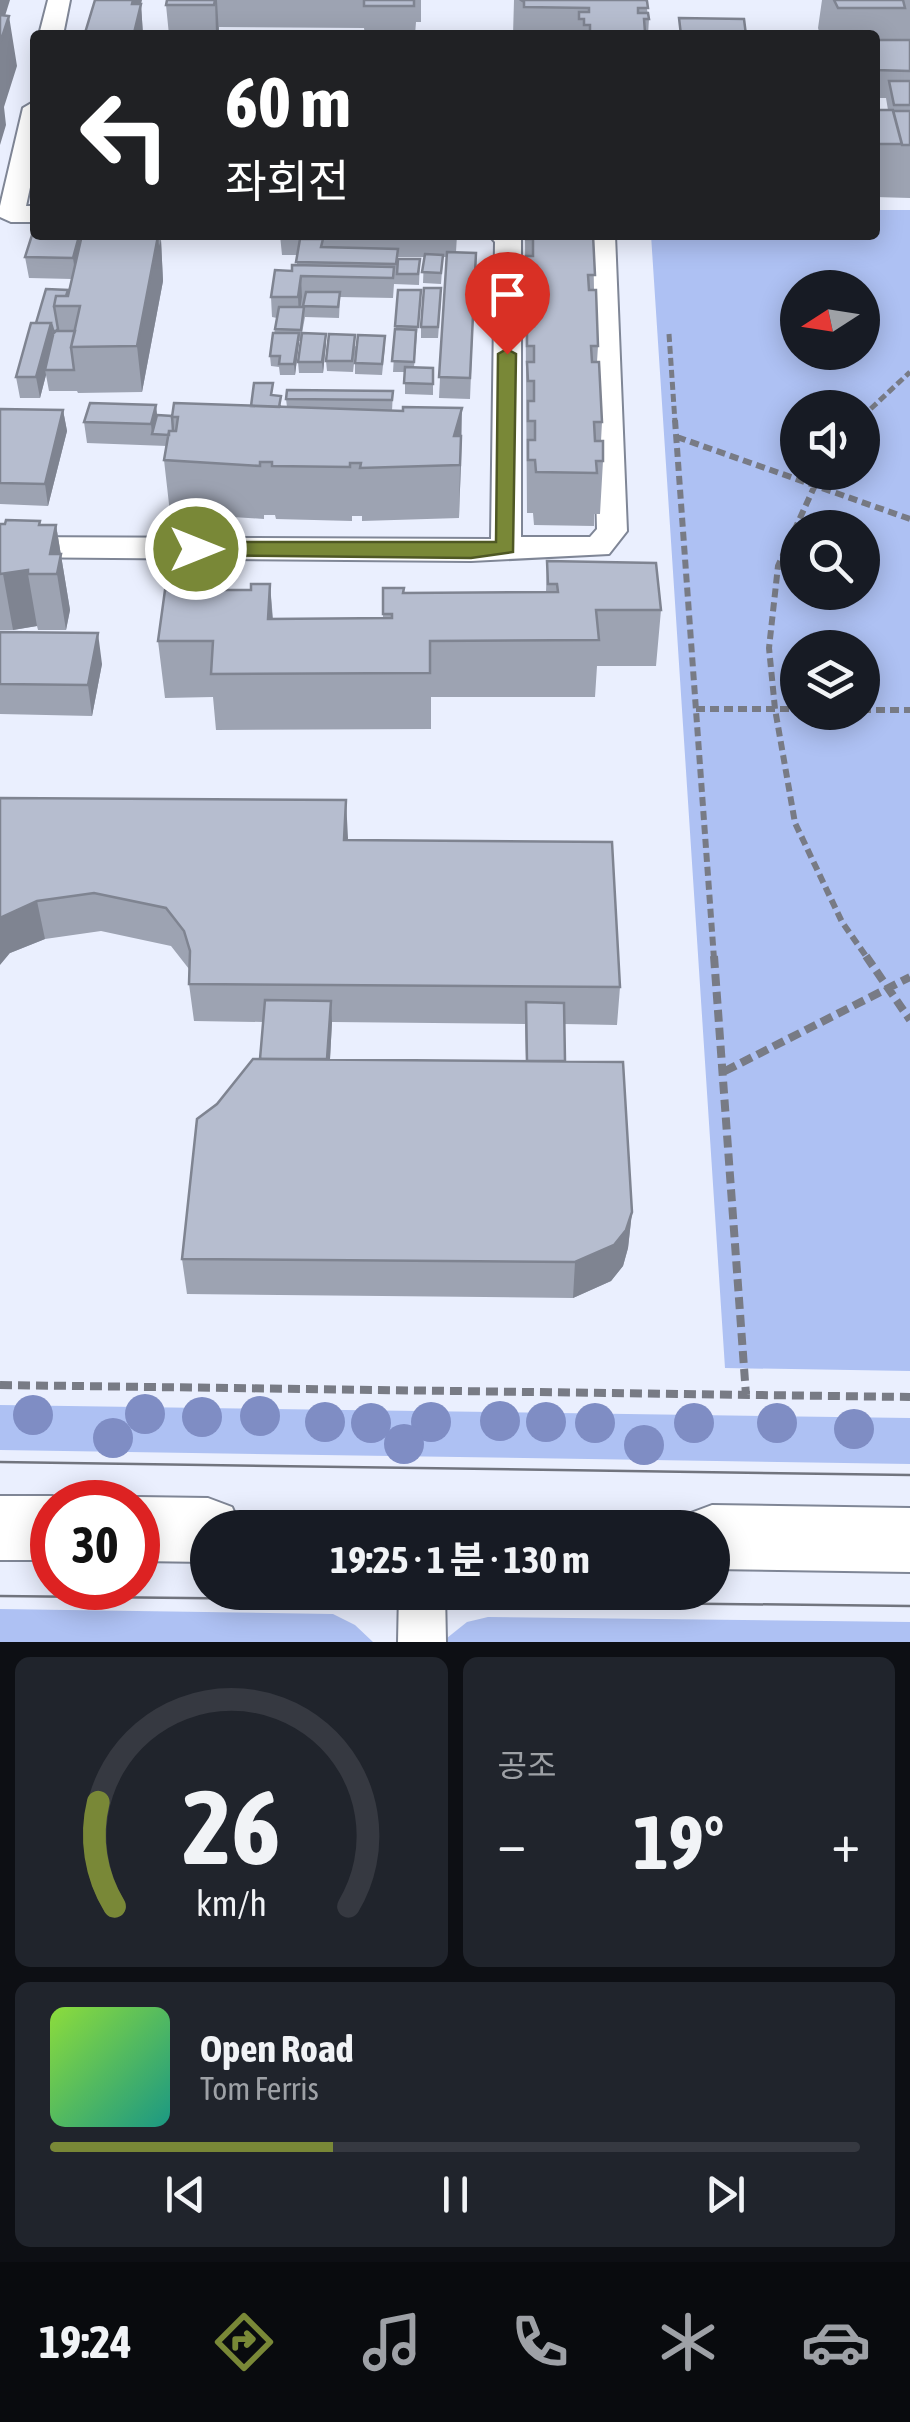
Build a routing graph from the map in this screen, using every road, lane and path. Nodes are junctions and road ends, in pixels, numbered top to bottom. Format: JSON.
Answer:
{"nodes":[{"id":1,"x":59,"y":0,"type":"edge"},
{"id":2,"x":52,"y":30,"type":"edge"},
{"id":3,"x":30,"y":135,"type":"edge"},
{"id":4,"x":15,"y":215,"type":"edge"},
{"id":5,"x":508,"y":240,"type":"edge"},
{"id":6,"x":602,"y":240,"type":"edge"},
{"id":7,"x":669,"y":334,"type":"dead end"},
{"id":8,"x":910,"y":372,"type":"edge"},
{"id":9,"x":880,"y":400,"type":"edge"},
{"id":10,"x":677,"y":438,"type":"junction"},
{"id":11,"x":780,"y":474,"type":"edge"},
{"id":12,"x":810,"y":490,"type":"edge"},
{"id":13,"x":826,"y":490,"type":"edge"},
{"id":14,"x":910,"y":519,"type":"edge"},
{"id":15,"x":0,"y":547,"type":"edge"},
{"id":16,"x":506,"y":547,"type":"junction"},
{"id":17,"x":696,"y":709,"type":"junction"},
{"id":18,"x":774,"y":709,"type":"junction"},
{"id":19,"x":780,"y":709,"type":"edge"},
{"id":20,"x":880,"y":710,"type":"edge"},
{"id":21,"x":910,"y":710,"type":"edge"},
{"id":22,"x":910,"y":977,"type":"edge"},
{"id":23,"x":886,"y":988,"type":"junction"},
{"id":24,"x":910,"y":1020,"type":"edge"},
{"id":25,"x":725,"y":1071,"type":"junction"},
{"id":26,"x":0,"y":1385,"type":"edge"},
{"id":27,"x":746,"y":1395,"type":"junction"},
{"id":28,"x":910,"y":1397,"type":"edge"},
{"id":29,"x":0,"y":1528,"type":"edge"},
{"id":30,"x":30,"y":1528,"type":"edge"},
{"id":31,"x":160,"y":1530,"type":"edge"},
{"id":32,"x":190,"y":1530,"type":"edge"},
{"id":33,"x":730,"y":1538,"type":"edge"},
{"id":34,"x":910,"y":1540,"type":"edge"},
{"id":35,"x":422,"y":1610,"type":"edge"},
{"id":36,"x":422,"y":1642,"type":"edge"}],
"edges":[{"from":1,"to":2,"type":"street"},
{"from":3,"to":4,"type":"street"},
{"from":5,"to":16,"type":"street"},
{"from":6,"to":16,"type":"street"},
{"from":7,"to":10,"type":"path"},
{"from":8,"to":9,"type":"path"},
{"from":10,"to":11,"type":"path"},
{"from":10,"to":17,"type":"path"},
{"from":12,"to":18,"type":"path"},
{"from":13,"to":14,"type":"path"},
{"from":15,"to":16,"type":"street"},
{"from":17,"to":18,"type":"path"},
{"from":17,"to":25,"type":"path"},
{"from":18,"to":19,"type":"path"},
{"from":18,"to":23,"type":"path"},
{"from":20,"to":21,"type":"path"},
{"from":22,"to":23,"type":"path"},
{"from":23,"to":24,"type":"path"},
{"from":23,"to":25,"type":"path"},
{"from":25,"to":27,"type":"path"},
{"from":26,"to":27,"type":"path"},
{"from":27,"to":28,"type":"path"},
{"from":29,"to":30,"type":"main road"},
{"from":31,"to":32,"type":"main road"},
{"from":33,"to":34,"type":"main road"},
{"from":35,"to":36,"type":"street"}]}
